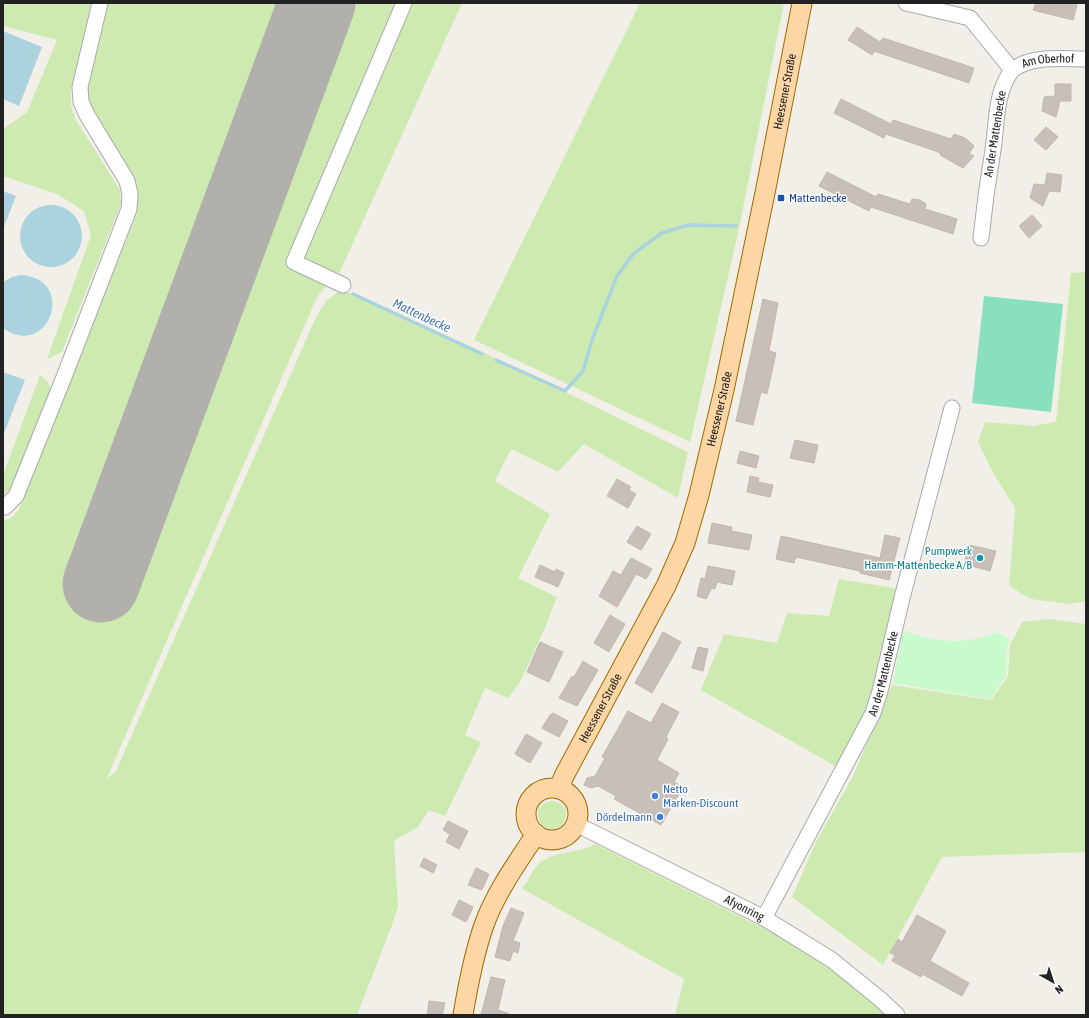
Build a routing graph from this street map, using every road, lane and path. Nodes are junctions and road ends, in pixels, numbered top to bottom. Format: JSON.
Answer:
{"nodes":[{"id":1,"x":100,"y":3,"type":"edge"},
{"id":2,"x":404,"y":3,"type":"edge"},
{"id":3,"x":802,"y":3,"type":"edge"},
{"id":4,"x":906,"y":3,"type":"edge"},
{"id":5,"x":967,"y":9,"type":"edge"},
{"id":6,"x":1086,"y":59,"type":"edge"},
{"id":7,"x":1012,"y":70,"type":"junction"},
{"id":8,"x":981,"y":238,"type":"dead end"},
{"id":9,"x":343,"y":285,"type":"dead end"},
{"id":10,"x":952,"y":408,"type":"dead end"},
{"id":11,"x":3,"y":507,"type":"edge"},
{"id":12,"x":559,"y":789,"type":"junction"},
{"id":13,"x":576,"y":824,"type":"junction"},
{"id":14,"x":536,"y":834,"type":"junction"},
{"id":15,"x":764,"y":918,"type":"junction"},
{"id":16,"x":463,"y":1015,"type":"edge"},
{"id":17,"x":897,"y":1015,"type":"edge"}],
"edges":[{"from":1,"to":11,"type":"street"},
{"from":2,"to":9,"type":"street"},
{"from":3,"to":12,"type":"main road","name":"Heessener Straße"},
{"from":4,"to":5,"type":"street"},
{"from":5,"to":7,"type":"street"},
{"from":6,"to":7,"type":"street","name":"Am Oberhof"},
{"from":7,"to":8,"type":"street","name":"An der Mattenbecke"},
{"from":10,"to":15,"type":"street","name":"An der Mattenbecke"},
{"from":12,"to":13,"type":"main road"},
{"from":12,"to":14,"type":"main road"},
{"from":13,"to":14,"type":"main road"},
{"from":13,"to":15,"type":"street","name":"Afyonring"},
{"from":14,"to":16,"type":"main road"},
{"from":15,"to":17,"type":"street","name":"Afyonring"}]}
